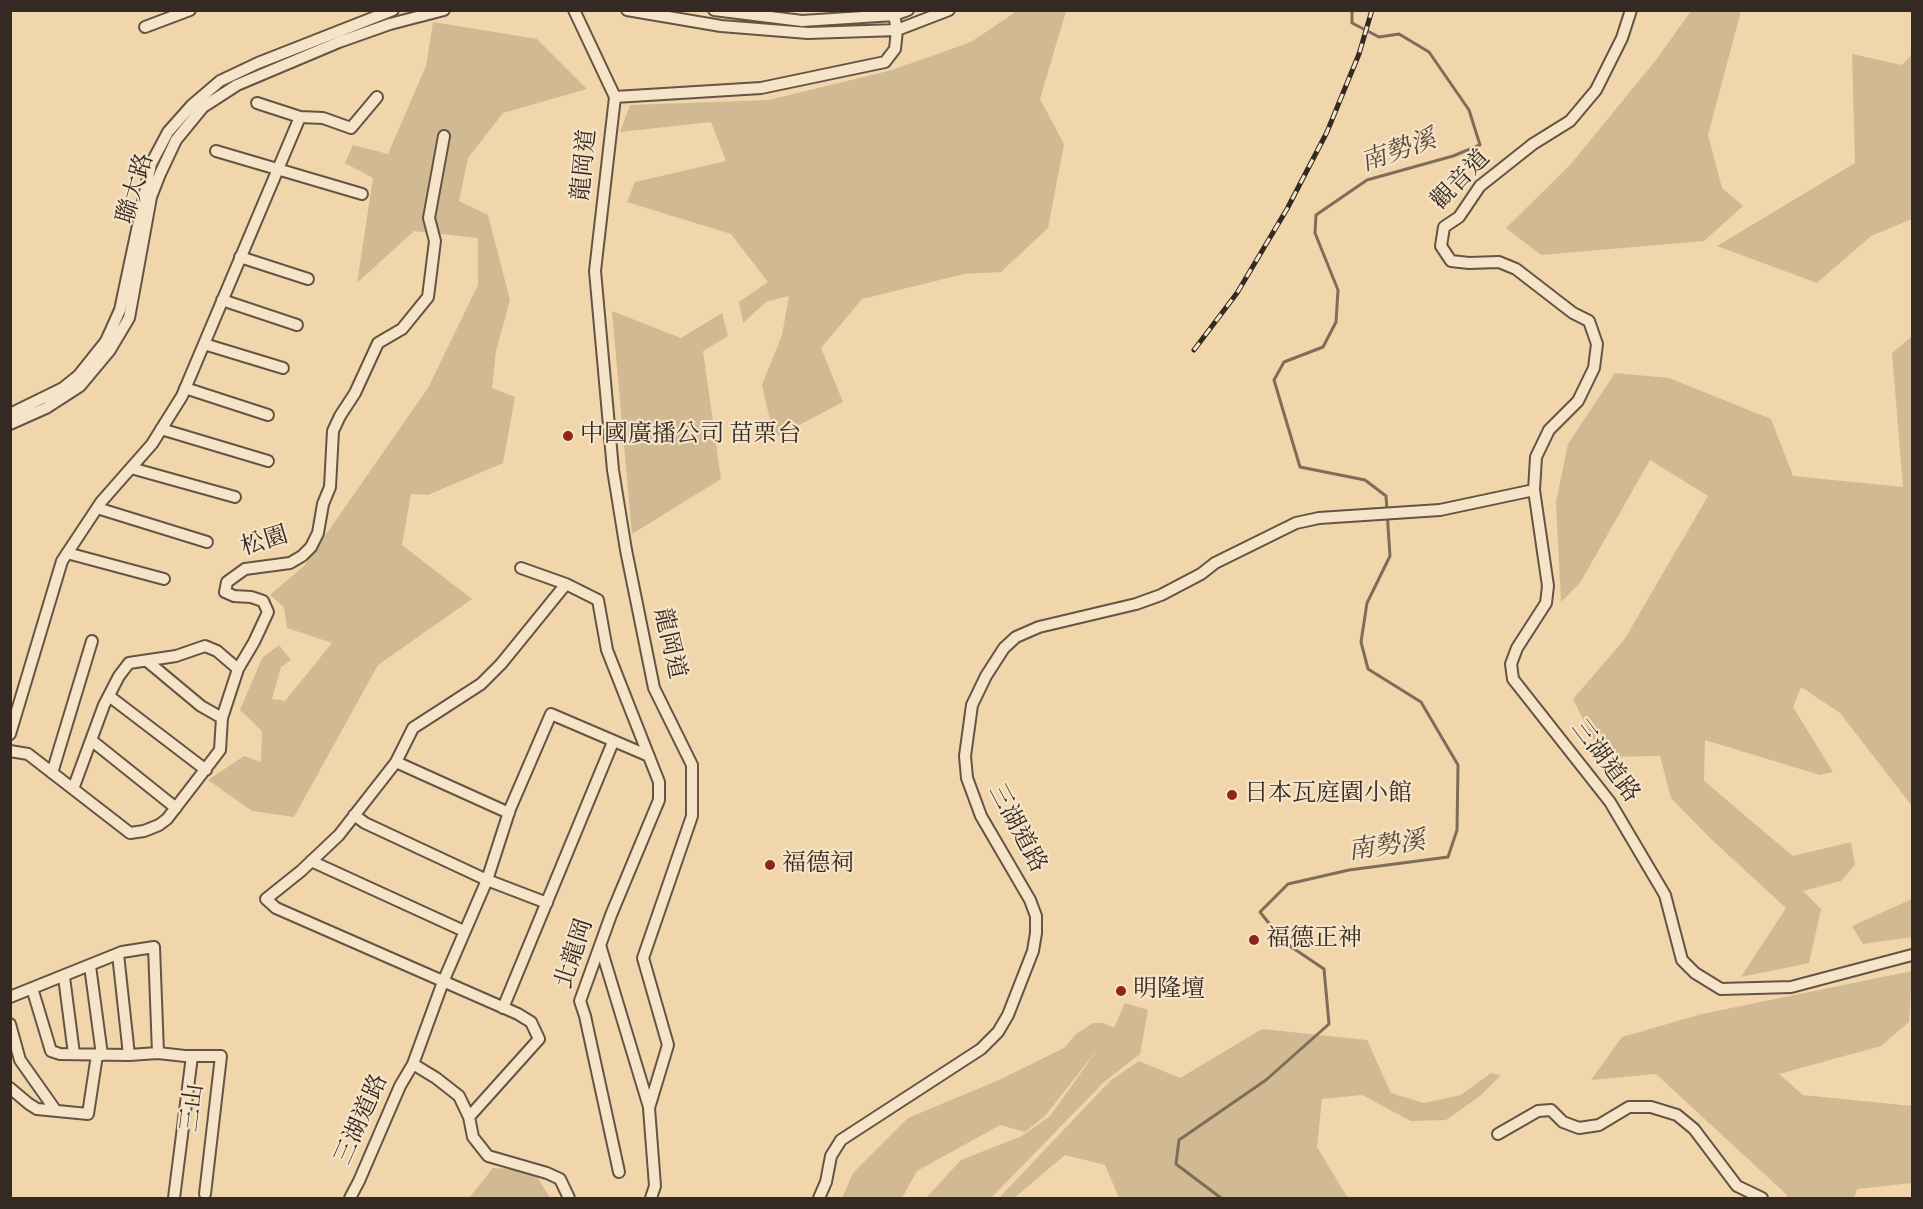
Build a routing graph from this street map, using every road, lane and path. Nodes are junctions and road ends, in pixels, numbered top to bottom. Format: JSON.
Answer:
{"nodes":[{"id":1,"x":189,"y":10,"type":"edge"},
{"id":2,"x":393,"y":10,"type":"edge"},
{"id":3,"x":444,"y":10,"type":"edge"},
{"id":4,"x":574,"y":10,"type":"edge"},
{"id":5,"x":627,"y":10,"type":"edge"},
{"id":6,"x":714,"y":10,"type":"edge"},
{"id":7,"x":908,"y":10,"type":"edge"},
{"id":8,"x":949,"y":10,"type":"edge"},
{"id":9,"x":1631,"y":10,"type":"edge"},
{"id":10,"x":894,"y":15,"type":"junction"},
{"id":11,"x":145,"y":27,"type":"dead end"},
{"id":12,"x":897,"y":30,"type":"junction"},
{"id":13,"x":336,"y":38,"type":"junction"},
{"id":14,"x":377,"y":97,"type":"dead end"},
{"id":15,"x":615,"y":97,"type":"junction"},
{"id":16,"x":257,"y":103,"type":"dead end"},
{"id":17,"x":300,"y":117,"type":"junction"},
{"id":18,"x":444,"y":136,"type":"dead end"},
{"id":19,"x":216,"y":151,"type":"dead end"},
{"id":20,"x":277,"y":170,"type":"junction"},
{"id":21,"x":362,"y":194,"type":"dead end"},
{"id":22,"x":240,"y":257,"type":"junction"},
{"id":23,"x":308,"y":279,"type":"dead end"},
{"id":24,"x":222,"y":300,"type":"junction"},
{"id":25,"x":297,"y":325,"type":"dead end"},
{"id":26,"x":204,"y":344,"type":"junction"},
{"id":27,"x":283,"y":368,"type":"dead end"},
{"id":28,"x":185,"y":388,"type":"junction"},
{"id":29,"x":10,"y":414,"type":"edge"},
{"id":30,"x":268,"y":415,"type":"dead end"},
{"id":31,"x":10,"y":424,"type":"edge"},
{"id":32,"x":161,"y":429,"type":"junction"},
{"id":33,"x":268,"y":461,"type":"dead end"},
{"id":34,"x":131,"y":468,"type":"junction"},
{"id":35,"x":1534,"y":490,"type":"junction"},
{"id":36,"x":234,"y":497,"type":"dead end"},
{"id":37,"x":97,"y":508,"type":"junction"},
{"id":38,"x":207,"y":542,"type":"dead end"},
{"id":39,"x":67,"y":553,"type":"junction"},
{"id":40,"x":521,"y":568,"type":"dead end"},
{"id":41,"x":164,"y":579,"type":"dead end"},
{"id":42,"x":566,"y":584,"type":"junction"},
{"id":43,"x":92,"y":641,"type":"dead end"},
{"id":44,"x":147,"y":661,"type":"junction"},
{"id":45,"x":238,"y":669,"type":"junction"},
{"id":46,"x":109,"y":696,"type":"junction"},
{"id":47,"x":222,"y":718,"type":"junction"},
{"id":48,"x":10,"y":734,"type":"edge"},
{"id":49,"x":91,"y":740,"type":"junction"},
{"id":50,"x":613,"y":742,"type":"junction"},
{"id":51,"x":10,"y":751,"type":"edge"},
{"id":52,"x":649,"y":756,"type":"junction"},
{"id":53,"x":396,"y":762,"type":"junction"},
{"id":54,"x":206,"y":770,"type":"junction"},
{"id":55,"x":52,"y":773,"type":"junction"},
{"id":56,"x":73,"y":789,"type":"junction"},
{"id":57,"x":176,"y":808,"type":"junction"},
{"id":58,"x":509,"y":813,"type":"junction"},
{"id":59,"x":354,"y":815,"type":"junction"},
{"id":60,"x":311,"y":861,"type":"junction"},
{"id":61,"x":487,"y":880,"type":"junction"},
{"id":62,"x":547,"y":903,"type":"junction"},
{"id":63,"x":465,"y":931,"type":"junction"},
{"id":64,"x":600,"y":945,"type":"junction"},
{"id":65,"x":118,"y":954,"type":"junction"},
{"id":66,"x":1912,"y":955,"type":"edge"},
{"id":67,"x":90,"y":966,"type":"junction"},
{"id":68,"x":64,"y":976,"type":"junction"},
{"id":69,"x":443,"y":982,"type":"junction"},
{"id":70,"x":32,"y":988,"type":"junction"},
{"id":71,"x":10,"y":997,"type":"edge"},
{"id":72,"x":503,"y":1008,"type":"junction"},
{"id":73,"x":10,"y":1024,"type":"edge"},
{"id":74,"x":158,"y":1053,"type":"junction"},
{"id":75,"x":75,"y":1054,"type":"junction"},
{"id":76,"x":100,"y":1055,"type":"junction"},
{"id":77,"x":129,"y":1055,"type":"junction"},
{"id":78,"x":192,"y":1056,"type":"junction"},
{"id":79,"x":413,"y":1064,"type":"junction"},
{"id":80,"x":10,"y":1088,"type":"edge"},
{"id":81,"x":649,"y":1108,"type":"junction"},
{"id":82,"x":56,"y":1111,"type":"junction"},
{"id":83,"x":469,"y":1118,"type":"junction"},
{"id":84,"x":1498,"y":1134,"type":"dead end"},
{"id":85,"x":619,"y":1173,"type":"dead end"},
{"id":86,"x":205,"y":1194,"type":"dead end"},
{"id":87,"x":174,"y":1198,"type":"edge"},
{"id":88,"x":350,"y":1198,"type":"edge"},
{"id":89,"x":568,"y":1198,"type":"edge"},
{"id":90,"x":651,"y":1198,"type":"edge"},
{"id":91,"x":819,"y":1198,"type":"edge"},
{"id":92,"x":1762,"y":1198,"type":"edge"}],
"edges":[{"from":1,"to":11,"type":"street"},
{"from":2,"to":13,"type":"street","name":"聯大路"},
{"from":3,"to":13,"type":"street","name":"聯大路"},
{"from":4,"to":15,"type":"street","name":"龍岡道"},
{"from":5,"to":12,"type":"street"},
{"from":6,"to":10,"type":"street"},
{"from":7,"to":10,"type":"street"},
{"from":8,"to":12,"type":"street"},
{"from":9,"to":35,"type":"street","name":"觀音道"},
{"from":10,"to":12,"type":"street"},
{"from":12,"to":15,"type":"street"},
{"from":13,"to":29,"type":"street","name":"聯大路"},
{"from":13,"to":31,"type":"street","name":"聯大路"},
{"from":14,"to":17,"type":"street"},
{"from":15,"to":81,"type":"street","name":"龍岡道"},
{"from":16,"to":17,"type":"street"},
{"from":17,"to":20,"type":"street"},
{"from":18,"to":45,"type":"street","name":"松園"},
{"from":19,"to":20,"type":"street"},
{"from":20,"to":21,"type":"street"},
{"from":20,"to":22,"type":"street"},
{"from":22,"to":23,"type":"street"},
{"from":22,"to":24,"type":"street"},
{"from":24,"to":25,"type":"street"},
{"from":24,"to":26,"type":"street"},
{"from":26,"to":27,"type":"street"},
{"from":26,"to":28,"type":"street"},
{"from":28,"to":30,"type":"street"},
{"from":28,"to":32,"type":"street"},
{"from":32,"to":33,"type":"street"},
{"from":32,"to":34,"type":"street"},
{"from":34,"to":36,"type":"street"},
{"from":34,"to":37,"type":"street"},
{"from":35,"to":66,"type":"street","name":"三湖道路"},
{"from":35,"to":91,"type":"street","name":"三湖道路"},
{"from":37,"to":38,"type":"street"},
{"from":37,"to":39,"type":"street"},
{"from":39,"to":41,"type":"street"},
{"from":39,"to":48,"type":"street"},
{"from":40,"to":42,"type":"street","name":"北龍岡"},
{"from":42,"to":52,"type":"street","name":"北龍岡"},
{"from":42,"to":53,"type":"street"},
{"from":43,"to":55,"type":"street"},
{"from":44,"to":45,"type":"street"},
{"from":44,"to":46,"type":"street"},
{"from":44,"to":47,"type":"street"},
{"from":45,"to":47,"type":"street","name":"松園"},
{"from":46,"to":49,"type":"street"},
{"from":46,"to":54,"type":"street"},
{"from":47,"to":54,"type":"street","name":"松園"},
{"from":49,"to":56,"type":"street"},
{"from":49,"to":57,"type":"street"},
{"from":50,"to":52,"type":"street"},
{"from":50,"to":58,"type":"street"},
{"from":50,"to":62,"type":"street"},
{"from":51,"to":55,"type":"street","name":"松園"},
{"from":52,"to":64,"type":"street","name":"北龍岡"},
{"from":53,"to":58,"type":"street"},
{"from":53,"to":59,"type":"street"},
{"from":54,"to":57,"type":"street","name":"松園"},
{"from":55,"to":56,"type":"street","name":"松園"},
{"from":56,"to":57,"type":"street","name":"松園"},
{"from":58,"to":61,"type":"street"},
{"from":59,"to":60,"type":"street"},
{"from":59,"to":61,"type":"street","name":"北龍岡"},
{"from":60,"to":63,"type":"street"},
{"from":60,"to":69,"type":"street"},
{"from":61,"to":62,"type":"street","name":"北龍岡"},
{"from":61,"to":63,"type":"street"},
{"from":62,"to":72,"type":"street"},
{"from":63,"to":69,"type":"street"},
{"from":64,"to":81,"type":"street"},
{"from":64,"to":85,"type":"street","name":"北龍岡"},
{"from":65,"to":67,"type":"street"},
{"from":65,"to":74,"type":"street"},
{"from":65,"to":77,"type":"street"},
{"from":67,"to":68,"type":"street"},
{"from":67,"to":76,"type":"street"},
{"from":68,"to":70,"type":"street"},
{"from":68,"to":75,"type":"street"},
{"from":69,"to":72,"type":"street"},
{"from":69,"to":79,"type":"street"},
{"from":70,"to":71,"type":"street"},
{"from":70,"to":75,"type":"street","name":"三山"},
{"from":72,"to":83,"type":"street"},
{"from":73,"to":82,"type":"street"},
{"from":74,"to":77,"type":"street","name":"三山"},
{"from":74,"to":78,"type":"street","name":"三山"},
{"from":75,"to":76,"type":"street","name":"三山"},
{"from":76,"to":77,"type":"street","name":"三山"},
{"from":76,"to":82,"type":"street"},
{"from":78,"to":86,"type":"street","name":"三山"},
{"from":78,"to":87,"type":"street","name":"三山"},
{"from":79,"to":83,"type":"street","name":"三湖道路"},
{"from":79,"to":88,"type":"street","name":"三湖道路"},
{"from":80,"to":82,"type":"street"},
{"from":81,"to":90,"type":"street","name":"龍岡道"},
{"from":83,"to":89,"type":"street","name":"三湖道路"},
{"from":84,"to":92,"type":"street"}]}
